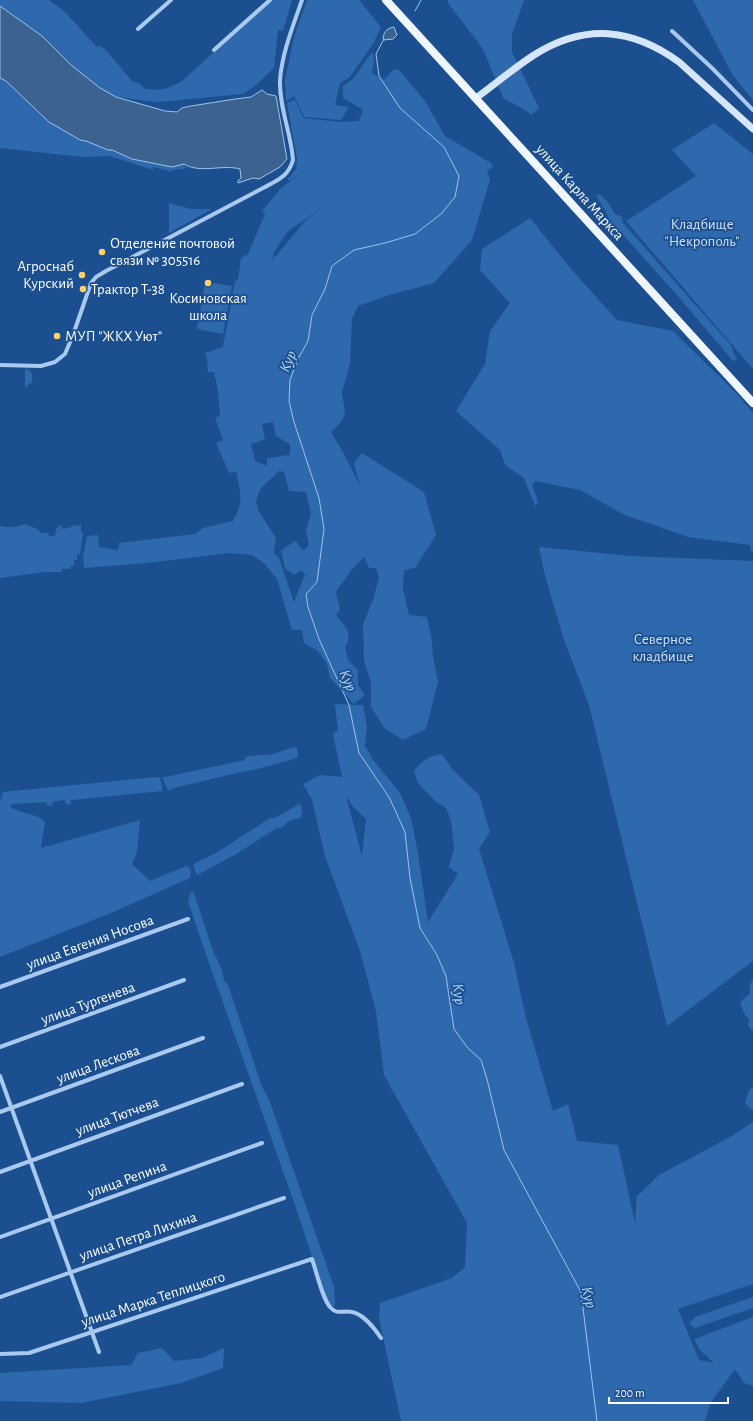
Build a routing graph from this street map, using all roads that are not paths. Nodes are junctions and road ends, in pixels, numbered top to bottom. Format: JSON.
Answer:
{"nodes":[{"id":1,"x":171,"y":0,"type":"edge"},
{"id":2,"x":270,"y":0,"type":"edge"},
{"id":3,"x":302,"y":0,"type":"edge"},
{"id":4,"x":386,"y":0,"type":"edge"},
{"id":5,"x":138,"y":29,"type":"dead end"},
{"id":6,"x":672,"y":30,"type":"dead end"},
{"id":7,"x":214,"y":50,"type":"dead end"},
{"id":8,"x":476,"y":98,"type":"junction"},
{"id":9,"x":753,"y":110,"type":"edge"},
{"id":10,"x":753,"y":129,"type":"edge"},
{"id":11,"x":0,"y":365,"type":"edge"},
{"id":12,"x":753,"y":403,"type":"edge"},
{"id":13,"x":188,"y":920,"type":"dead end"},
{"id":14,"x":184,"y":980,"type":"dead end"},
{"id":15,"x":0,"y":987,"type":"edge"},
{"id":16,"x":203,"y":1038,"type":"dead end"},
{"id":17,"x":0,"y":1047,"type":"edge"},
{"id":18,"x":0,"y":1076,"type":"edge"},
{"id":19,"x":242,"y":1084,"type":"dead end"},
{"id":20,"x":12,"y":1108,"type":"junction"},
{"id":21,"x":0,"y":1112,"type":"edge"},
{"id":22,"x":262,"y":1143,"type":"dead end"},
{"id":23,"x":30,"y":1161,"type":"junction"},
{"id":24,"x":0,"y":1172,"type":"edge"},
{"id":25,"x":284,"y":1198,"type":"dead end"},
{"id":26,"x":51,"y":1219,"type":"junction"},
{"id":27,"x":0,"y":1238,"type":"edge"},
{"id":28,"x":71,"y":1272,"type":"junction"},
{"id":29,"x":0,"y":1297,"type":"edge"},
{"id":30,"x":92,"y":1332,"type":"junction"},
{"id":31,"x":382,"y":1338,"type":"dead end"},
{"id":32,"x":99,"y":1352,"type":"dead end"},
{"id":33,"x":0,"y":1354,"type":"edge"}],
"edges":[{"from":1,"to":5,"type":"street"},
{"from":2,"to":7,"type":"street"},
{"from":3,"to":11,"type":"street"},
{"from":4,"to":8,"type":"main road","name":"улица Карла Маркса"},
{"from":6,"to":9,"type":"street"},
{"from":8,"to":10,"type":"main road"},
{"from":8,"to":12,"type":"main road","name":"улица Карла Маркса"},
{"from":13,"to":15,"type":"street","name":"улица Евгения Носова"},
{"from":14,"to":17,"type":"street","name":"улица Тургенева"},
{"from":16,"to":20,"type":"street","name":"улица Лескова"},
{"from":18,"to":20,"type":"street"},
{"from":19,"to":23,"type":"street","name":"улица Тютчева"},
{"from":20,"to":21,"type":"street","name":"улица Лескова"},
{"from":20,"to":23,"type":"street"},
{"from":22,"to":26,"type":"street","name":"улица Репина"},
{"from":23,"to":24,"type":"street","name":"улица Тютчева"},
{"from":23,"to":26,"type":"street"},
{"from":25,"to":28,"type":"street","name":"улица Петра Лихина"},
{"from":26,"to":27,"type":"street","name":"улица Репина"},
{"from":26,"to":28,"type":"street"},
{"from":28,"to":29,"type":"street","name":"улица Петра Лихина"},
{"from":28,"to":30,"type":"street"},
{"from":30,"to":31,"type":"street","name":"улица Марка Теплицкого"},
{"from":30,"to":32,"type":"street"},
{"from":30,"to":33,"type":"street","name":"улица Марка Теплицкого"}]}
